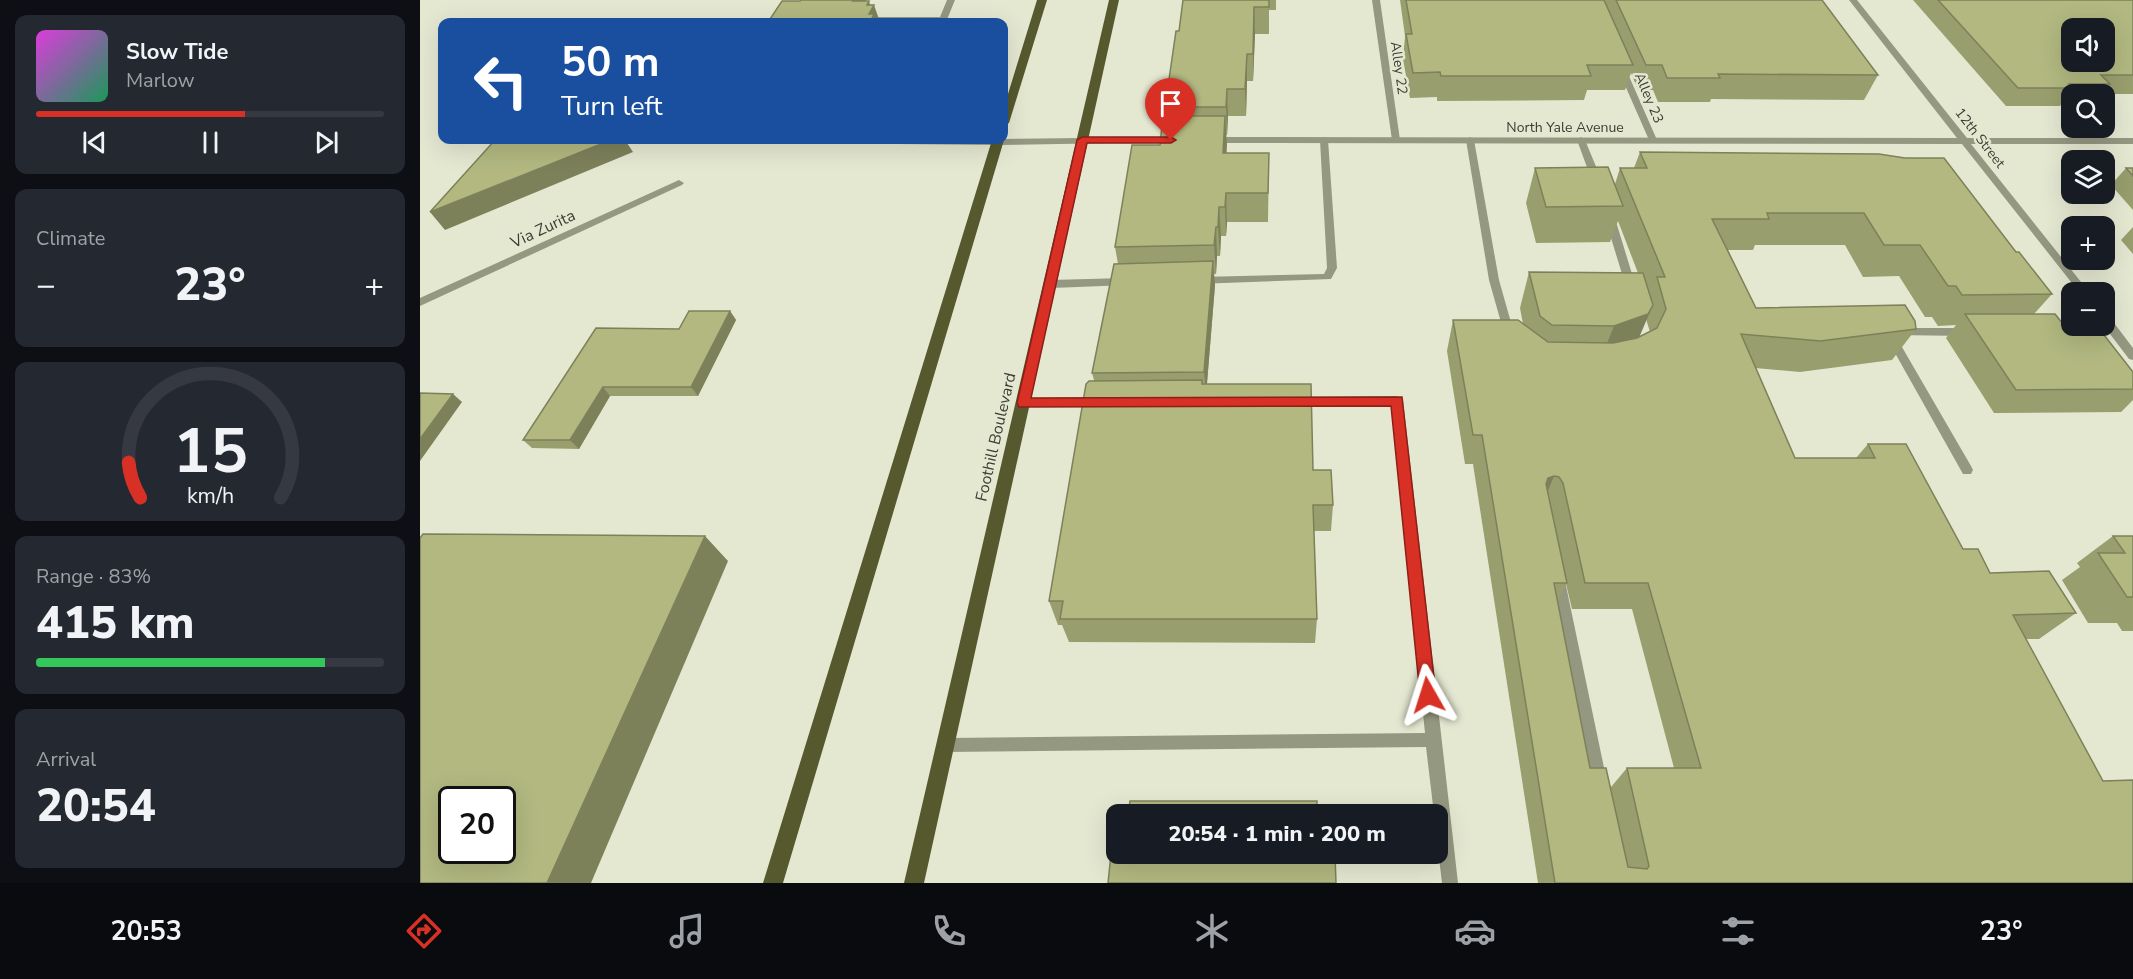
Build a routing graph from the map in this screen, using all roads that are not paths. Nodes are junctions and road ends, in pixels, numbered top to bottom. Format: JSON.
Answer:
{"nodes":[{"id":1,"x":951,"y":0,"type":"edge"},
{"id":2,"x":1042,"y":0,"type":"edge"},
{"id":3,"x":1114,"y":0,"type":"edge"},
{"id":4,"x":1376,"y":0,"type":"edge"},
{"id":5,"x":1854,"y":0,"type":"edge"},
{"id":6,"x":943,"y":18,"type":"edge"},
{"id":7,"x":1616,"y":54,"type":"edge"},
{"id":8,"x":1008,"y":110,"type":"edge"},
{"id":9,"x":1082,"y":140,"type":"junction"},
{"id":10,"x":1186,"y":140,"type":"edge"},
{"id":11,"x":1198,"y":140,"type":"edge"},
{"id":12,"x":1324,"y":140,"type":"junction"},
{"id":13,"x":1396,"y":140,"type":"junction"},
{"id":14,"x":1470,"y":140,"type":"junction"},
{"id":15,"x":1581,"y":140,"type":"junction"},
{"id":16,"x":1653,"y":140,"type":"junction"},
{"id":17,"x":1008,"y":141,"type":"edge"},
{"id":18,"x":1963,"y":141,"type":"junction"},
{"id":19,"x":2133,"y":141,"type":"edge"},
{"id":20,"x":997,"y":144,"type":"edge"},
{"id":21,"x":680,"y":183,"type":"dead end"},
{"id":22,"x":1600,"y":190,"type":"edge"},
{"id":23,"x":1607,"y":209,"type":"edge"},
{"id":24,"x":1185,"y":281,"type":"edge"},
{"id":25,"x":1137,"y":282,"type":"edge"},
{"id":26,"x":2076,"y":282,"type":"edge"},
{"id":27,"x":1052,"y":284,"type":"junction"},
{"id":28,"x":1635,"y":299,"type":"edge"},
{"id":29,"x":420,"y":302,"type":"edge"},
{"id":30,"x":1982,"y":332,"type":"edge"},
{"id":31,"x":2115,"y":332,"type":"edge"},
{"id":32,"x":1512,"y":340,"type":"edge"},
{"id":33,"x":2133,"y":356,"type":"edge"},
{"id":34,"x":1280,"y":401,"type":"edge"},
{"id":35,"x":1116,"y":402,"type":"edge"},
{"id":36,"x":1023,"y":403,"type":"junction"},
{"id":37,"x":1966,"y":470,"type":"dead end"},
{"id":38,"x":1555,"y":570,"type":"edge"},
{"id":39,"x":1433,"y":740,"type":"junction"},
{"id":40,"x":945,"y":745,"type":"junction"},
{"id":41,"x":1603,"y":802,"type":"edge"},
{"id":42,"x":773,"y":883,"type":"edge"},
{"id":43,"x":914,"y":883,"type":"edge"},
{"id":44,"x":1450,"y":883,"type":"edge"}],
"edges":[{"from":1,"to":6,"type":"street"},
{"from":2,"to":8,"type":"main road"},
{"from":3,"to":9,"type":"main road","name":"Foothill Boulevard"},
{"from":4,"to":13,"type":"street","name":"Alley 22"},
{"from":5,"to":18,"type":"street","name":"12th Street"},
{"from":7,"to":16,"type":"street","name":"Alley 23"},
{"from":9,"to":10,"type":"street"},
{"from":9,"to":17,"type":"street"},
{"from":9,"to":27,"type":"main road","name":"Foothill Boulevard"},
{"from":11,"to":12,"type":"street","name":"North Yale Avenue"},
{"from":12,"to":13,"type":"street","name":"North Yale Avenue"},
{"from":12,"to":24,"type":"street"},
{"from":13,"to":14,"type":"street","name":"North Yale Avenue"},
{"from":14,"to":15,"type":"street","name":"North Yale Avenue"},
{"from":14,"to":32,"type":"street"},
{"from":15,"to":16,"type":"street","name":"North Yale Avenue"},
{"from":15,"to":22,"type":"street"},
{"from":16,"to":18,"type":"street","name":"North Yale Avenue"},
{"from":18,"to":19,"type":"street","name":"North Yale Avenue"},
{"from":18,"to":26,"type":"street","name":"12th Street"},
{"from":20,"to":42,"type":"main road"},
{"from":21,"to":29,"type":"street","name":"Via Zurita"},
{"from":23,"to":28,"type":"street"},
{"from":25,"to":27,"type":"street"},
{"from":27,"to":36,"type":"main road","name":"Foothill Boulevard"},
{"from":30,"to":37,"type":"street"},
{"from":31,"to":33,"type":"street"},
{"from":34,"to":39,"type":"street"},
{"from":35,"to":36,"type":"street"},
{"from":36,"to":40,"type":"main road","name":"Foothill Boulevard"},
{"from":38,"to":41,"type":"street"},
{"from":39,"to":40,"type":"street"},
{"from":39,"to":44,"type":"street"},
{"from":40,"to":43,"type":"main road","name":"Foothill Boulevard"}]}
